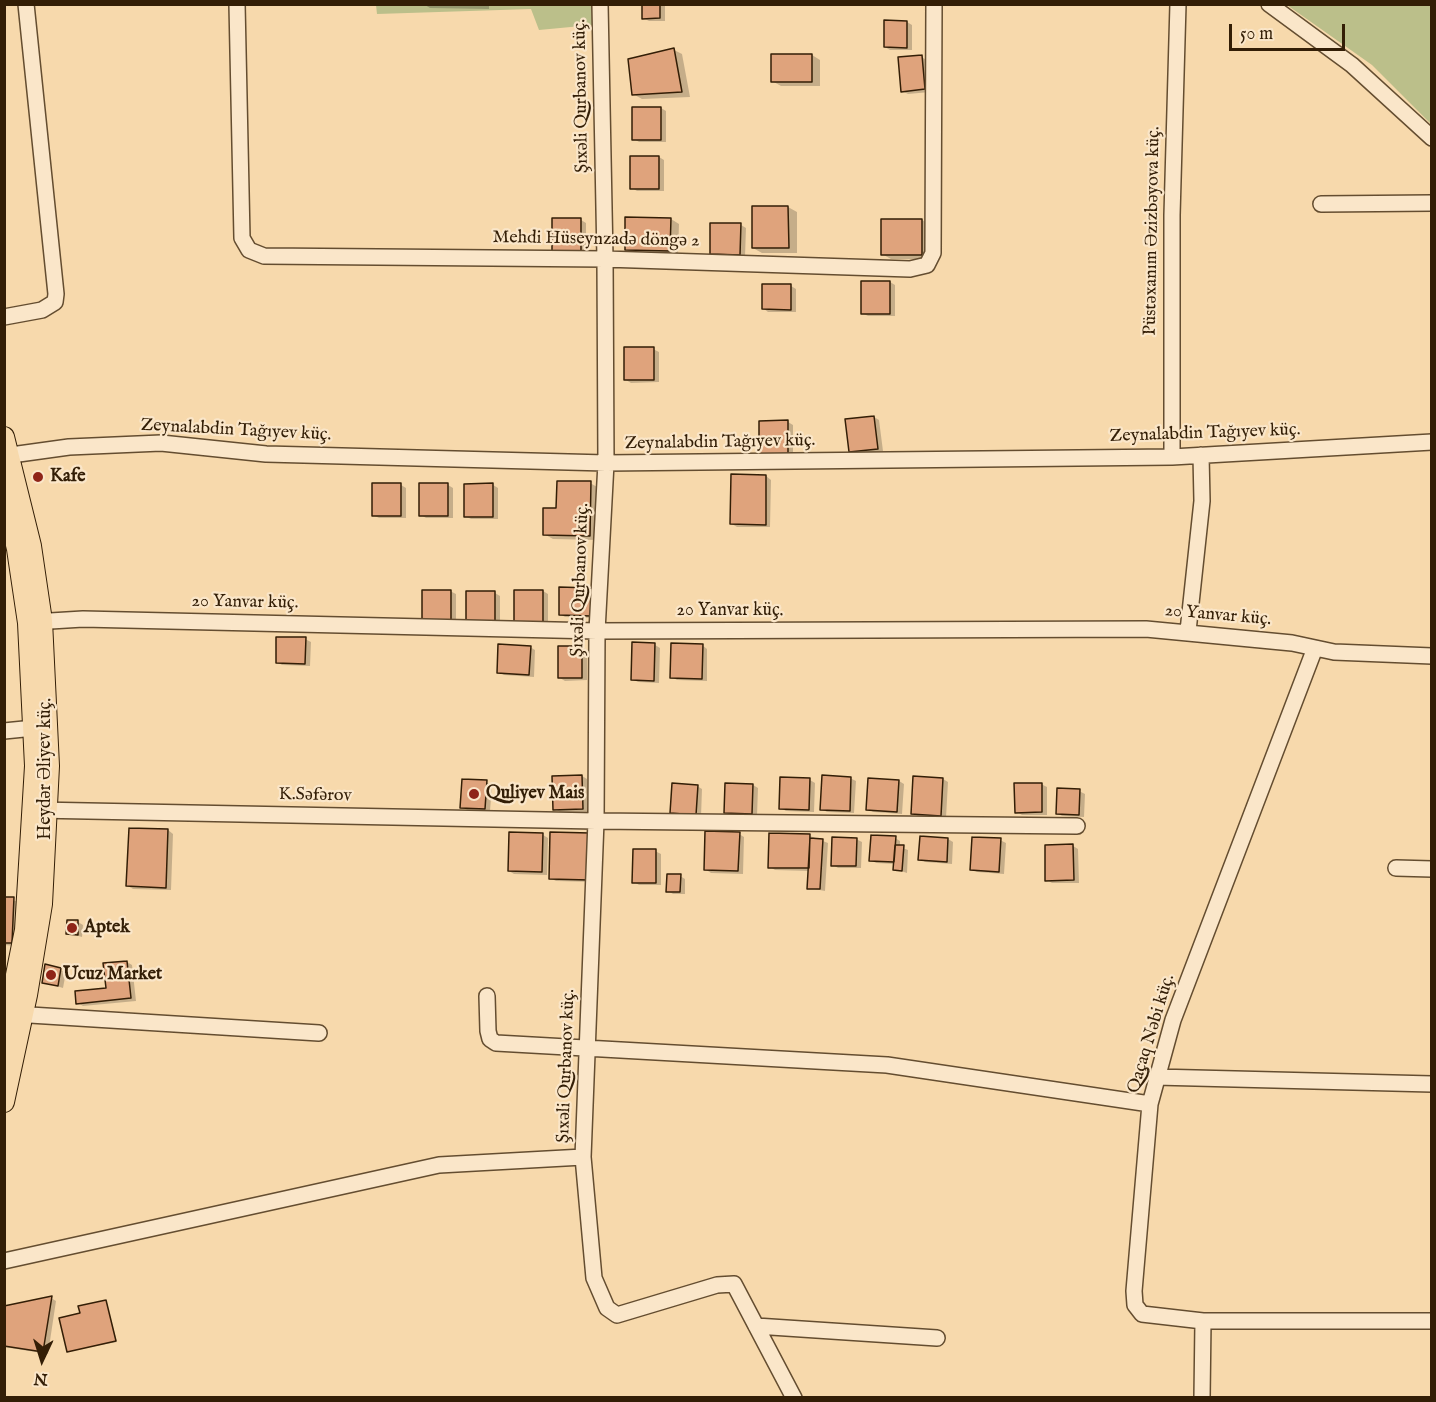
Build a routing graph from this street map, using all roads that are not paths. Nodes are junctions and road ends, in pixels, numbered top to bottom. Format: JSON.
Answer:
{"nodes":[{"id":1,"x":26,"y":4,"type":"edge"},
{"id":2,"x":237,"y":4,"type":"edge"},
{"id":3,"x":600,"y":4,"type":"edge"},
{"id":4,"x":934,"y":4,"type":"edge"},
{"id":5,"x":1178,"y":4,"type":"edge"},
{"id":6,"x":1269,"y":4,"type":"edge"},
{"id":7,"x":1431,"y":138,"type":"edge"},
{"id":8,"x":1431,"y":202,"type":"edge"},
{"id":9,"x":1321,"y":204,"type":"dead end"},
{"id":10,"x":605,"y":259,"type":"junction"},
{"id":11,"x":4,"y":317,"type":"edge"},
{"id":12,"x":1431,"y":442,"type":"edge"},
{"id":13,"x":6,"y":449,"type":"edge"},
{"id":14,"x":1201,"y":455,"type":"junction"},
{"id":15,"x":1172,"y":457,"type":"junction"},
{"id":16,"x":606,"y":463,"type":"junction"},
{"id":17,"x":4,"y":495,"type":"edge"},
{"id":18,"x":35,"y":622,"type":"junction"},
{"id":19,"x":597,"y":631,"type":"junction"},
{"id":20,"x":1188,"y":632,"type":"junction"},
{"id":21,"x":1315,"y":648,"type":"junction"},
{"id":22,"x":1431,"y":656,"type":"edge"},
{"id":23,"x":34,"y":728,"type":"junction"},
{"id":24,"x":4,"y":731,"type":"edge"},
{"id":25,"x":41,"y":810,"type":"junction"},
{"id":26,"x":596,"y":821,"type":"junction"},
{"id":27,"x":1077,"y":826,"type":"dead end"},
{"id":28,"x":1396,"y":868,"type":"dead end"},
{"id":29,"x":1431,"y":869,"type":"edge"},
{"id":30,"x":488,"y":996,"type":"dead end"},
{"id":31,"x":16,"y":1014,"type":"junction"},
{"id":32,"x":319,"y":1033,"type":"dead end"},
{"id":33,"x":4,"y":1035,"type":"edge"},
{"id":34,"x":588,"y":1048,"type":"junction"},
{"id":35,"x":1156,"y":1077,"type":"junction"},
{"id":36,"x":1431,"y":1084,"type":"edge"},
{"id":37,"x":4,"y":1102,"type":"edge"},
{"id":38,"x":1150,"y":1104,"type":"junction"},
{"id":39,"x":583,"y":1157,"type":"junction"},
{"id":40,"x":4,"y":1261,"type":"edge"},
{"id":41,"x":1431,"y":1320,"type":"edge"},
{"id":42,"x":1203,"y":1321,"type":"junction"},
{"id":43,"x":756,"y":1326,"type":"junction"},
{"id":44,"x":937,"y":1338,"type":"dead end"},
{"id":45,"x":794,"y":1398,"type":"edge"},
{"id":46,"x":1202,"y":1398,"type":"edge"}],
"edges":[{"from":1,"to":11,"type":"street"},
{"from":2,"to":10,"type":"street","name":"Mehdi Hüseynzadə döngə 2"},
{"from":3,"to":10,"type":"street","name":"Şıxəli Qurbanov küç."},
{"from":4,"to":10,"type":"street","name":"Mehdi Hüseynzadə döngə 2"},
{"from":5,"to":15,"type":"street","name":"Püstəxanım Əzizbəyova küç."},
{"from":6,"to":7,"type":"street"},
{"from":8,"to":9,"type":"street"},
{"from":10,"to":16,"type":"street","name":"Şıxəli Qurbanov küç."},
{"from":12,"to":14,"type":"street","name":"Zeynalabdin Tağıyev küç."},
{"from":13,"to":16,"type":"street","name":"Zeynalabdin Tağıyev küç."},
{"from":13,"to":18,"type":"main road","name":"Heydər Əliyev küç."},
{"from":14,"to":15,"type":"street","name":"Zeynalabdin Tağıyev küç."},
{"from":14,"to":20,"type":"street"},
{"from":15,"to":16,"type":"street","name":"Zeynalabdin Tağıyev küç."},
{"from":16,"to":19,"type":"street","name":"Şıxəli Qurbanov küç."},
{"from":17,"to":18,"type":"main road","name":"Heydər Əliyev küç."},
{"from":18,"to":19,"type":"street","name":"20 Yanvar küç."},
{"from":18,"to":23,"type":"main road","name":"Heydər Əliyev küç."},
{"from":18,"to":25,"type":"main road","name":"Heydər Əliyev küç."},
{"from":19,"to":20,"type":"street","name":"20 Yanvar küç."},
{"from":19,"to":26,"type":"street","name":"Şıxəli Qurbanov küç."},
{"from":20,"to":21,"type":"street","name":"20 Yanvar küç."},
{"from":21,"to":22,"type":"street","name":"20 Yanvar küç."},
{"from":21,"to":35,"type":"street","name":"Qaçaq Nəbi küç."},
{"from":23,"to":24,"type":"street"},
{"from":23,"to":25,"type":"main road","name":"Heydər Əliyev küç."},
{"from":25,"to":26,"type":"street","name":"K.Səfərov"},
{"from":25,"to":31,"type":"main road","name":"Heydər Əliyev küç."},
{"from":26,"to":27,"type":"street","name":"K.Səfərov"},
{"from":26,"to":34,"type":"street","name":"Şıxəli Qurbanov küç."},
{"from":28,"to":29,"type":"street"},
{"from":30,"to":34,"type":"street"},
{"from":31,"to":32,"type":"street"},
{"from":31,"to":33,"type":"main road","name":"Heydər Əliyev küç."},
{"from":31,"to":37,"type":"main road","name":"Heydər Əliyev küç."},
{"from":34,"to":38,"type":"street"},
{"from":34,"to":39,"type":"street","name":"Şıxəli Qurbanov küç."},
{"from":35,"to":36,"type":"street"},
{"from":35,"to":38,"type":"street","name":"Qaçaq Nəbi küç."},
{"from":38,"to":42,"type":"street","name":"Qaçaq Nəbi küç."},
{"from":39,"to":40,"type":"street"},
{"from":39,"to":43,"type":"street","name":"Şıxəli Qurbanov küç."},
{"from":41,"to":42,"type":"street"},
{"from":42,"to":46,"type":"street"},
{"from":43,"to":44,"type":"street"},
{"from":43,"to":45,"type":"street"}]}
